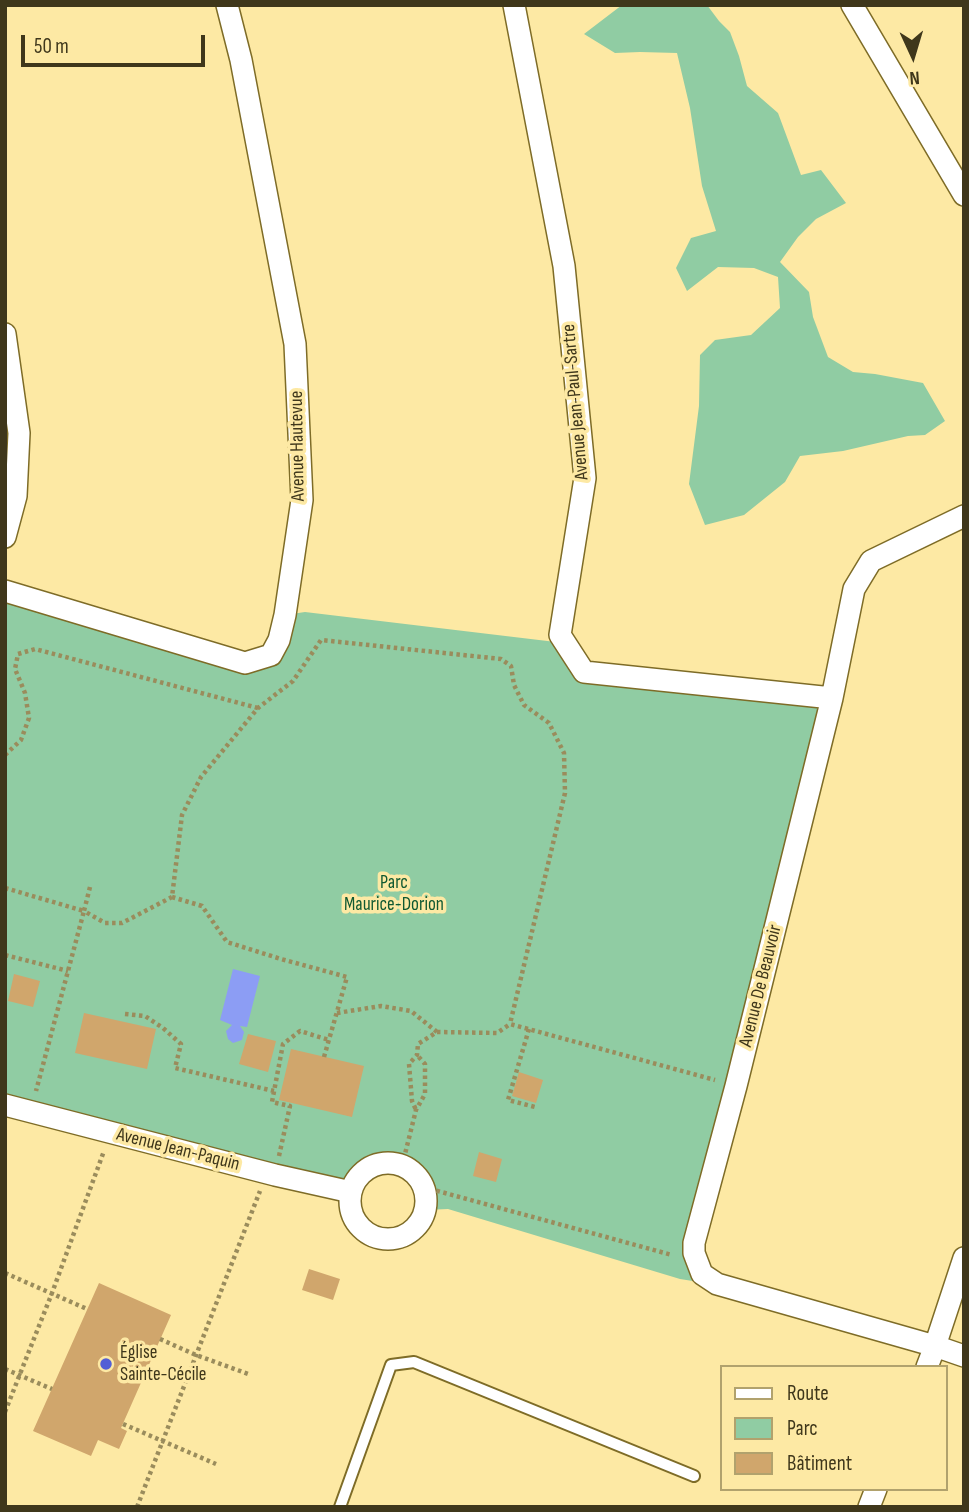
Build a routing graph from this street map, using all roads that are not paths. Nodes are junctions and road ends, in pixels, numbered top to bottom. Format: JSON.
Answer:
{"nodes":[{"id":1,"x":227,"y":5,"type":"edge"},
{"id":2,"x":514,"y":5,"type":"edge"},
{"id":3,"x":852,"y":5,"type":"edge"},
{"id":4,"x":964,"y":195,"type":"edge"},
{"id":5,"x":5,"y":334,"type":"edge"},
{"id":6,"x":964,"y":516,"type":"edge"},
{"id":7,"x":5,"y":537,"type":"edge"},
{"id":8,"x":5,"y":592,"type":"edge"},
{"id":9,"x":832,"y":698,"type":"junction"},
{"id":10,"x":5,"y":1105,"type":"edge"},
{"id":11,"x":351,"y":1192,"type":"junction"},
{"id":12,"x":964,"y":1258,"type":"edge"},
{"id":13,"x":935,"y":1346,"type":"junction"},
{"id":14,"x":964,"y":1356,"type":"edge"},
{"id":15,"x":928,"y":1365,"type":"edge"},
{"id":16,"x":694,"y":1476,"type":"dead end"},
{"id":17,"x":340,"y":1507,"type":"edge"}],
"edges":[{"from":1,"to":8,"type":"street","name":"Avenue Hautevue"},
{"from":2,"to":9,"type":"street","name":"Avenue Jean-Paul-Sartre"},
{"from":3,"to":4,"type":"street"},
{"from":5,"to":7,"type":"street"},
{"from":6,"to":9,"type":"street","name":"Avenue De Beauvoir"},
{"from":9,"to":13,"type":"street","name":"Avenue De Beauvoir"},
{"from":10,"to":11,"type":"street","name":"Avenue Jean-Paquin"},
{"from":11,"to":11,"type":"street"},
{"from":12,"to":13,"type":"street"},
{"from":13,"to":14,"type":"street"},
{"from":13,"to":15,"type":"street"},
{"from":16,"to":17,"type":"lane"}]}
